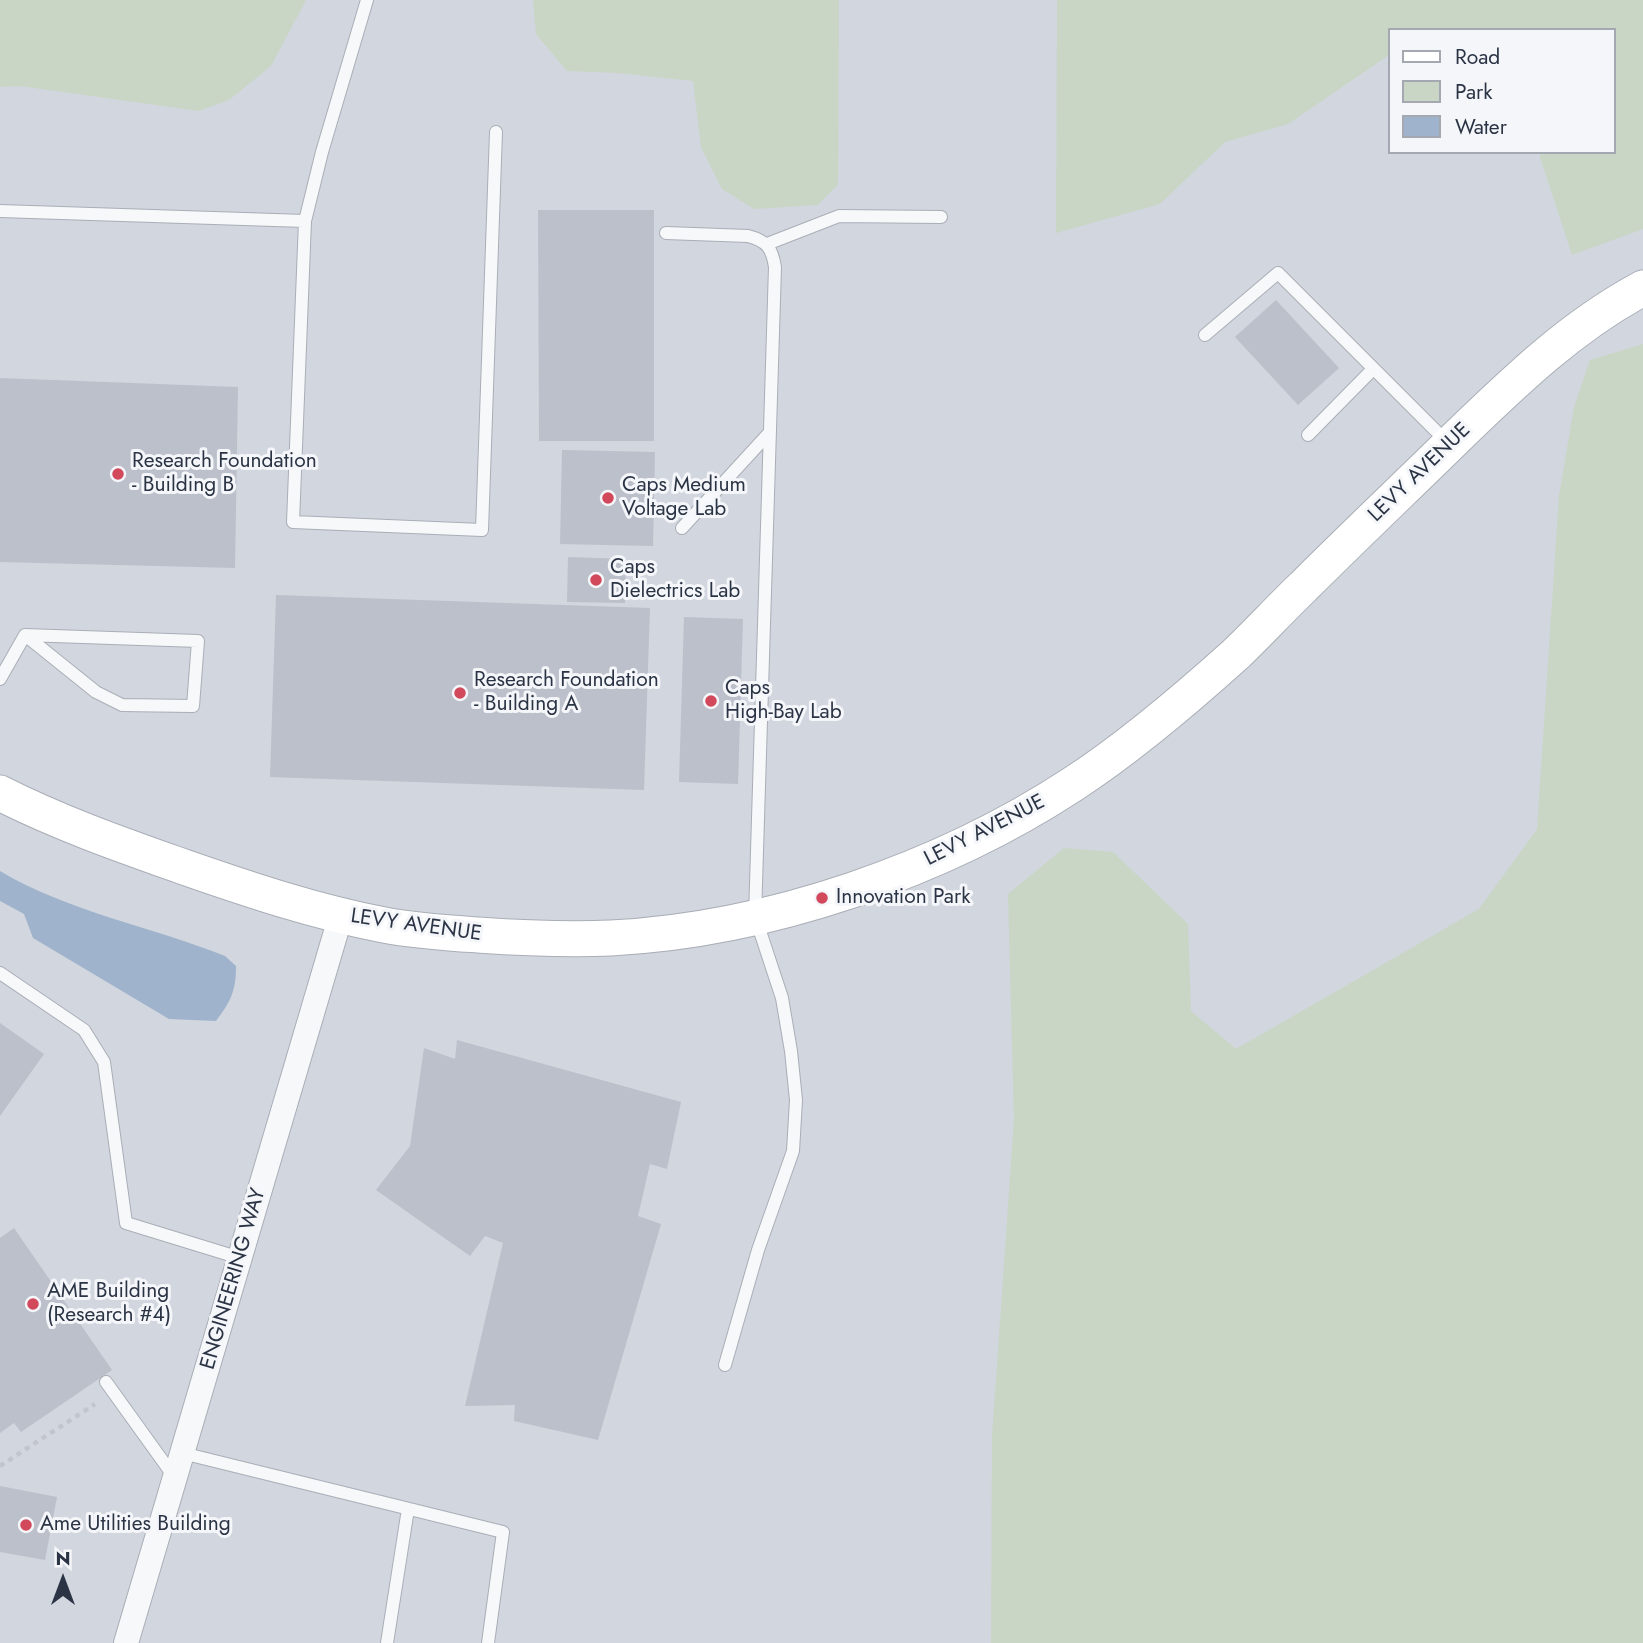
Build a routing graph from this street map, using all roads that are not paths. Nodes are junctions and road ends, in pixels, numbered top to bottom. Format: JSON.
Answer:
{"nodes":[{"id":1,"x":367,"y":0,"type":"edge"},
{"id":2,"x":496,"y":132,"type":"dead end"},
{"id":3,"x":0,"y":211,"type":"edge"},
{"id":4,"x":941,"y":217,"type":"dead end"},
{"id":5,"x":305,"y":221,"type":"junction"},
{"id":6,"x":666,"y":233,"type":"dead end"},
{"id":7,"x":767,"y":244,"type":"junction"},
{"id":8,"x":1643,"y":288,"type":"edge"},
{"id":9,"x":1205,"y":335,"type":"dead end"},
{"id":10,"x":1373,"y":369,"type":"junction"},
{"id":11,"x":770,"y":432,"type":"junction"},
{"id":12,"x":1308,"y":435,"type":"dead end"},
{"id":13,"x":1450,"y":444,"type":"junction"},
{"id":14,"x":682,"y":528,"type":"dead end"},
{"id":15,"x":25,"y":635,"type":"junction"},
{"id":16,"x":0,"y":679,"type":"edge"},
{"id":17,"x":0,"y":793,"type":"edge"},
{"id":18,"x":341,"y":915,"type":"junction"},
{"id":19,"x":755,"y":916,"type":"junction"},
{"id":20,"x":0,"y":972,"type":"edge"},
{"id":21,"x":240,"y":1258,"type":"junction"},
{"id":22,"x":725,"y":1365,"type":"dead end"},
{"id":23,"x":109,"y":1387,"type":"road end"},
{"id":24,"x":182,"y":1453,"type":"junction"},
{"id":25,"x":175,"y":1478,"type":"junction"},
{"id":26,"x":408,"y":1509,"type":"junction"},
{"id":27,"x":126,"y":1643,"type":"edge"},
{"id":28,"x":387,"y":1643,"type":"edge"},
{"id":29,"x":488,"y":1643,"type":"edge"}],
"edges":[{"from":1,"to":5,"type":"lane"},
{"from":2,"to":5,"type":"lane"},
{"from":3,"to":5,"type":"lane"},
{"from":4,"to":7,"type":"lane"},
{"from":6,"to":7,"type":"lane"},
{"from":7,"to":11,"type":"lane"},
{"from":8,"to":13,"type":"street","name":"LEVY AVENUE"},
{"from":9,"to":10,"type":"lane"},
{"from":10,"to":12,"type":"lane"},
{"from":10,"to":13,"type":"lane"},
{"from":11,"to":14,"type":"lane"},
{"from":11,"to":19,"type":"lane"},
{"from":13,"to":19,"type":"street","name":"LEVY AVENUE"},
{"from":15,"to":15,"type":"lane"},
{"from":15,"to":16,"type":"lane"},
{"from":17,"to":18,"type":"street","name":"LEVY AVENUE"},
{"from":18,"to":19,"type":"street","name":"LEVY AVENUE"},
{"from":18,"to":21,"type":"street","name":"ENGINEERING WAY"},
{"from":19,"to":22,"type":"lane"},
{"from":20,"to":21,"type":"lane"},
{"from":21,"to":24,"type":"street","name":"ENGINEERING WAY"},
{"from":23,"to":25,"type":"lane"},
{"from":24,"to":25,"type":"street","name":"ENGINEERING WAY"},
{"from":24,"to":26,"type":"lane"},
{"from":25,"to":27,"type":"street","name":"ENGINEERING WAY"},
{"from":26,"to":28,"type":"lane"},
{"from":26,"to":29,"type":"lane"}]}
